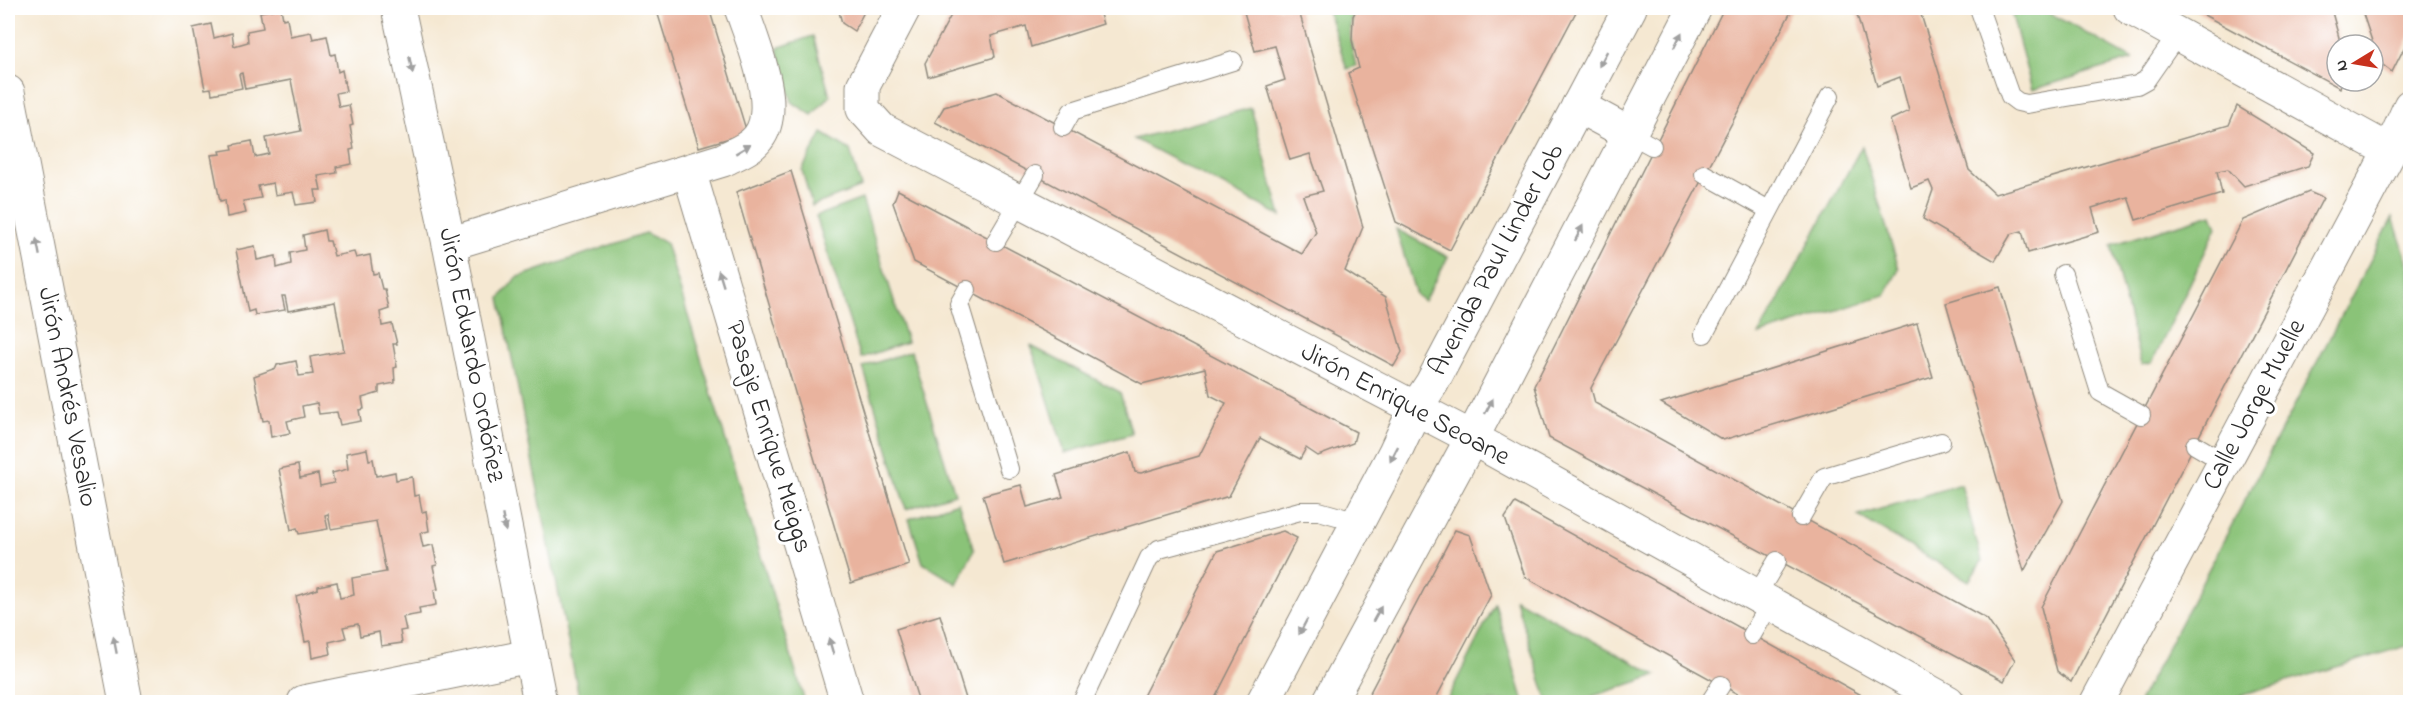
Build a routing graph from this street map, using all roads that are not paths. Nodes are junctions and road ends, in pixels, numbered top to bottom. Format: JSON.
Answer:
{"nodes":[{"id":1,"x":398,"y":8,"type":"edge"},
{"id":2,"x":741,"y":8,"type":"edge"},
{"id":3,"x":904,"y":8,"type":"edge"},
{"id":4,"x":1630,"y":8,"type":"edge"},
{"id":5,"x":1695,"y":8,"type":"edge"},
{"id":6,"x":1979,"y":8,"type":"edge"},
{"id":7,"x":2130,"y":8,"type":"edge"},
{"id":8,"x":2178,"y":34,"type":"junction"},
{"id":9,"x":1233,"y":61,"type":"dead end"},
{"id":10,"x":8,"y":92,"type":"edge"},
{"id":11,"x":1830,"y":96,"type":"dead end"},
{"id":12,"x":1578,"y":106,"type":"junction"},
{"id":13,"x":2410,"y":106,"type":"edge"},
{"id":14,"x":1063,"y":127,"type":"dead end"},
{"id":15,"x":1641,"y":141,"type":"junction"},
{"id":16,"x":2390,"y":151,"type":"junction"},
{"id":17,"x":689,"y":171,"type":"junction"},
{"id":18,"x":1704,"y":174,"type":"dead end"},
{"id":19,"x":1027,"y":189,"type":"junction"},
{"id":20,"x":1770,"y":210,"type":"junction"},
{"id":21,"x":996,"y":241,"type":"dead end"},
{"id":22,"x":449,"y":244,"type":"junction"},
{"id":23,"x":2063,"y":274,"type":"dead end"},
{"id":24,"x":967,"y":290,"type":"dead end"},
{"id":25,"x":1704,"y":334,"type":"dead end"},
{"id":26,"x":1415,"y":409,"type":"junction"},
{"id":27,"x":2141,"y":415,"type":"dead end"},
{"id":28,"x":1472,"y":438,"type":"junction"},
{"id":29,"x":1941,"y":442,"type":"dead end"},
{"id":30,"x":2195,"y":445,"type":"dead end"},
{"id":31,"x":2224,"y":462,"type":"junction"},
{"id":32,"x":1009,"y":469,"type":"dead end"},
{"id":33,"x":1801,"y":517,"type":"dead end"},
{"id":34,"x":1358,"y":522,"type":"junction"},
{"id":35,"x":1777,"y":561,"type":"dead end"},
{"id":36,"x":1763,"y":600,"type":"junction"},
{"id":37,"x":1752,"y":635,"type":"dead end"},
{"id":38,"x":530,"y":656,"type":"junction"},
{"id":39,"x":1721,"y":685,"type":"dead end"},
{"id":40,"x":126,"y":702,"type":"edge"},
{"id":41,"x":304,"y":702,"type":"edge"},
{"id":42,"x":540,"y":702,"type":"edge"},
{"id":43,"x":847,"y":702,"type":"edge"},
{"id":44,"x":1082,"y":702,"type":"edge"},
{"id":45,"x":1263,"y":702,"type":"edge"},
{"id":46,"x":1329,"y":702,"type":"edge"},
{"id":47,"x":1710,"y":702,"type":"edge"},
{"id":48,"x":1948,"y":702,"type":"edge"},
{"id":49,"x":2097,"y":702,"type":"edge"}],
"edges":[{"from":1,"to":22,"type":"street","name":"Jirón Eduardo Ordóñez","one_way":true},
{"from":17,"to":2,"type":"street","one_way":true},
{"from":3,"to":19,"type":"street","name":"Jirón Enrique Seoane"},
{"from":4,"to":12,"type":"street","name":"Avenida Paul Linder Lob","one_way":true},
{"from":15,"to":5,"type":"street","one_way":true},
{"from":6,"to":8,"type":"lane"},
{"from":7,"to":8,"type":"street"},
{"from":8,"to":16,"type":"street"},
{"from":9,"to":14,"type":"lane"},
{"from":40,"to":10,"type":"street","name":"Jirón Andrés Vesalio","one_way":true},
{"from":11,"to":20,"type":"lane"},
{"from":12,"to":15,"type":"street"},
{"from":12,"to":26,"type":"street","name":"Avenida Paul Linder Lob"},
{"from":13,"to":16,"type":"street","name":"Calle Jorge Muelle"},
{"from":28,"to":15,"type":"street","one_way":true},
{"from":16,"to":31,"type":"street","name":"Calle Jorge Muelle"},
{"from":17,"to":22,"type":"street"},
{"from":43,"to":17,"type":"street","name":"Pasaje Enrique Meiggs","one_way":true},
{"from":18,"to":20,"type":"lane"},
{"from":19,"to":21,"type":"lane"},
{"from":19,"to":26,"type":"street","name":"Jirón Enrique Seoane"},
{"from":20,"to":25,"type":"lane"},
{"from":22,"to":38,"type":"street","name":"Jirón Eduardo Ordóñez","one_way":true},
{"from":23,"to":27,"type":"lane"},
{"from":24,"to":32,"type":"lane"},
{"from":26,"to":28,"type":"street","name":"Jirón Enrique Seoane"},
{"from":26,"to":34,"type":"street","name":"Avenida Paul Linder Lob","one_way":true},
{"from":28,"to":36,"type":"street","name":"Jirón Enrique Seoane"},
{"from":46,"to":28,"type":"street","one_way":true},
{"from":29,"to":33,"type":"lane"},
{"from":30,"to":31,"type":"lane"},
{"from":31,"to":49,"type":"street","name":"Calle Jorge Muelle"},
{"from":34,"to":44,"type":"lane"},
{"from":34,"to":45,"type":"street","name":"Avenida Paul Linder Lob","one_way":true},
{"from":35,"to":36,"type":"lane"},
{"from":36,"to":37,"type":"lane"},
{"from":36,"to":48,"type":"street","name":"Jirón Enrique Seoane"},
{"from":38,"to":41,"type":"street"},
{"from":38,"to":42,"type":"street","name":"Jirón Eduardo Ordóñez"},
{"from":39,"to":47,"type":"lane"}]}
